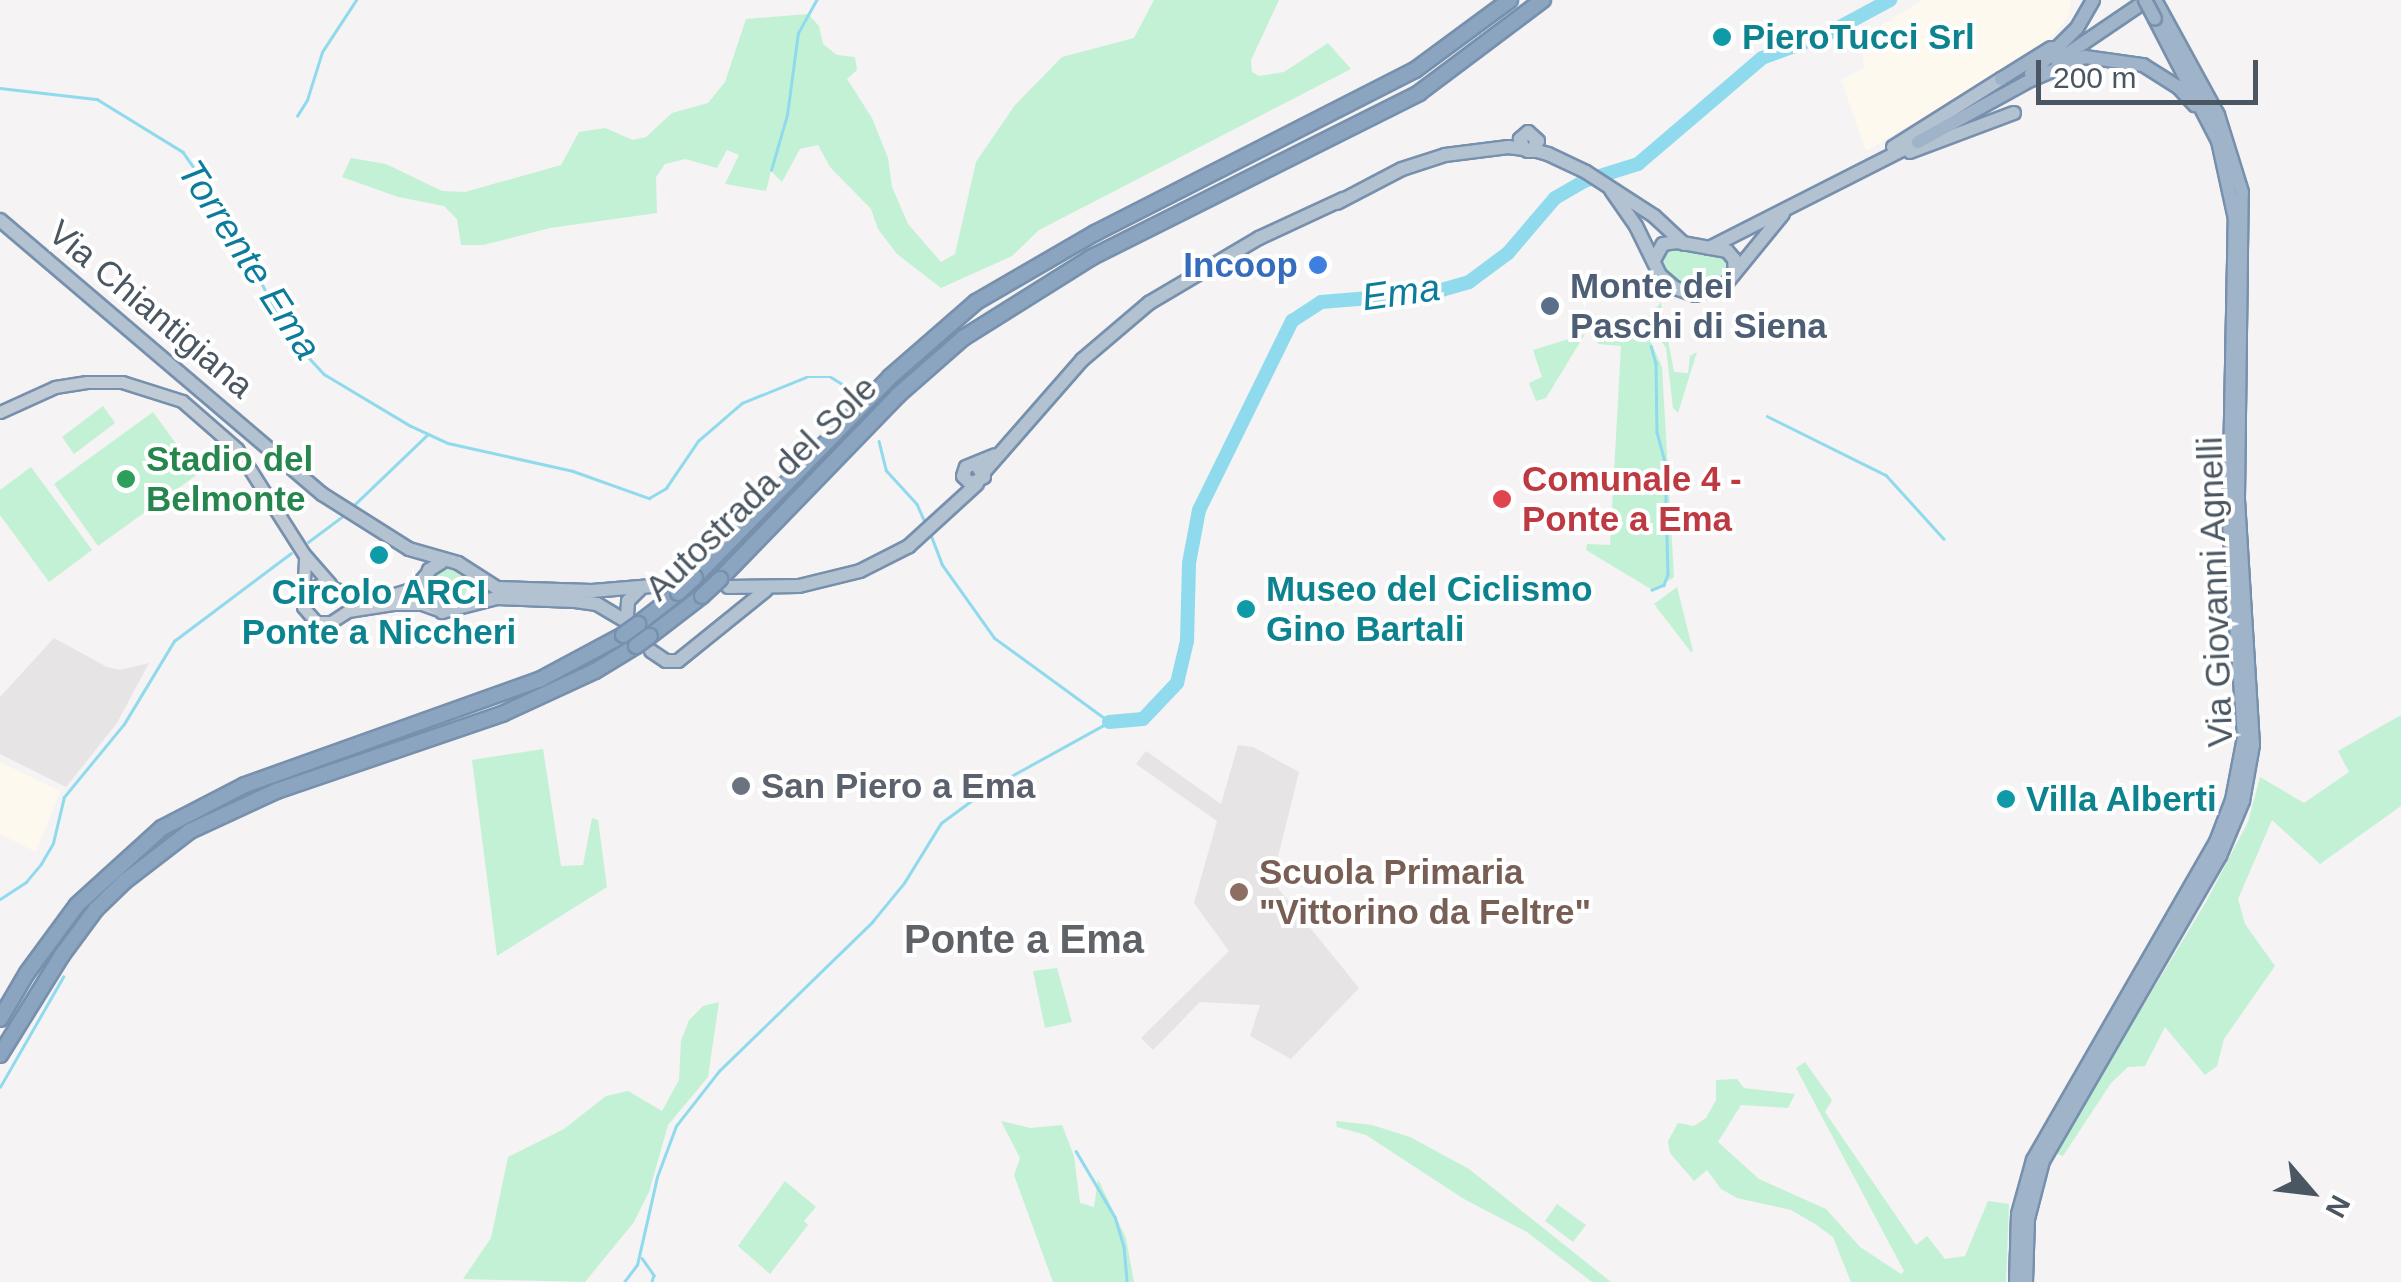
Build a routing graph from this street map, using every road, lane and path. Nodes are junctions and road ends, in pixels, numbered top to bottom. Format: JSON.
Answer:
{"nodes":[{"id":1,"x":1510,"y":0,"type":"edge"},
{"id":2,"x":1543,"y":0,"type":"edge"},
{"id":3,"x":2093,"y":0,"type":"edge"},
{"id":4,"x":2156,"y":0,"type":"edge"},
{"id":5,"x":2142,"y":3,"type":"edge"},
{"id":6,"x":2159,"y":16,"type":"junction"},
{"id":7,"x":2067,"y":40,"type":"junction"},
{"id":8,"x":2007,"y":75,"type":"joint"},
{"id":9,"x":2031,"y":80,"type":"junction"},
{"id":10,"x":2008,"y":93,"type":"junction"},
{"id":11,"x":2014,"y":113,"type":"dead end"},
{"id":12,"x":2218,"y":141,"type":"junction"},
{"id":13,"x":1905,"y":148,"type":"junction"},
{"id":14,"x":1611,"y":190,"type":"junction"},
{"id":15,"x":2236,"y":192,"type":"junction"},
{"id":16,"x":1783,"y":214,"type":"junction"},
{"id":17,"x":0,"y":220,"type":"edge"},
{"id":18,"x":1684,"y":244,"type":"junction"},
{"id":19,"x":1709,"y":248,"type":"junction"},
{"id":20,"x":1654,"y":260,"type":"junction"},
{"id":21,"x":1735,"y":272,"type":"junction"},
{"id":22,"x":0,"y":412,"type":"edge"},
{"id":23,"x":409,"y":549,"type":"junction"},
{"id":24,"x":304,"y":554,"type":"junction"},
{"id":25,"x":442,"y":562,"type":"junction"},
{"id":26,"x":461,"y":564,"type":"junction"},
{"id":27,"x":426,"y":574,"type":"junction"},
{"id":28,"x":725,"y":585,"type":"junction"},
{"id":29,"x":648,"y":586,"type":"junction"},
{"id":30,"x":334,"y":587,"type":"junction"},
{"id":31,"x":773,"y":588,"type":"junction"},
{"id":32,"x":671,"y":589,"type":"junction"},
{"id":33,"x":305,"y":593,"type":"junction"},
{"id":34,"x":463,"y":608,"type":"junction"},
{"id":35,"x":436,"y":609,"type":"junction"},
{"id":36,"x":340,"y":614,"type":"junction"},
{"id":37,"x":730,"y":620,"type":"junction"},
{"id":38,"x":628,"y":623,"type":"junction"},
{"id":39,"x":651,"y":644,"type":"junction"},
{"id":40,"x":0,"y":1019,"type":"edge"},
{"id":41,"x":0,"y":1056,"type":"edge"},
{"id":42,"x":2033,"y":1175,"type":"junction"},
{"id":43,"x":2016,"y":1282,"type":"edge"},
{"id":44,"x":2026,"y":1282,"type":"edge"}],
"edges":[{"from":1,"to":32,"type":"highway","name":"Autostrada del Sole","bridge":true},
{"from":2,"to":28,"type":"highway","name":"Autostrada del Sole"},
{"from":3,"to":7,"type":"highway"},
{"from":4,"to":6,"type":"highway"},
{"from":5,"to":6,"type":"highway","name":"Via Giovanni Agnelli","bridge":true},
{"from":5,"to":9,"type":"highway"},
{"from":6,"to":12,"type":"highway","name":"Via Giovanni Agnelli"},
{"from":6,"to":15,"type":"highway","name":"Via Giovanni Agnelli"},
{"from":7,"to":8,"type":"highway"},
{"from":7,"to":10,"type":"highway"},
{"from":8,"to":13,"type":"main road"},
{"from":9,"to":10,"type":"highway"},
{"from":9,"to":12,"type":"highway"},
{"from":10,"to":13,"type":"highway"},
{"from":11,"to":13,"type":"main road"},
{"from":12,"to":15,"type":"highway","name":"Via Giovanni Agnelli"},
{"from":13,"to":16,"type":"main road"},
{"from":14,"to":18,"type":"main road"},
{"from":14,"to":20,"type":"main road"},
{"from":14,"to":31,"type":"main road"},
{"from":15,"to":42,"type":"highway","name":"Via Giovanni Agnelli"},
{"from":16,"to":19,"type":"main road"},
{"from":16,"to":21,"type":"main road"},
{"from":17,"to":23,"type":"main road","name":"Via Chiantigiana"},
{"from":18,"to":19,"type":"main road"},
{"from":18,"to":20,"type":"main road"},
{"from":19,"to":21,"type":"main road"},
{"from":20,"to":21,"type":"main road"},
{"from":22,"to":24,"type":"main road"},
{"from":23,"to":25,"type":"main road","name":"Via Chiantigiana"},
{"from":23,"to":27,"type":"main road","name":"Via Chiantigiana"},
{"from":24,"to":30,"type":"main road"},
{"from":24,"to":33,"type":"main road"},
{"from":25,"to":26,"type":"main road","name":"Via Chiantigiana"},
{"from":25,"to":27,"type":"main road"},
{"from":26,"to":29,"type":"main road","name":"Via Chiantigiana"},
{"from":26,"to":34,"type":"main road"},
{"from":27,"to":30,"type":"main road"},
{"from":27,"to":35,"type":"main road","name":"Via Chiantigiana"},
{"from":28,"to":31,"type":"main road"},
{"from":28,"to":37,"type":"main road"},
{"from":28,"to":39,"type":"highway","name":"Autostrada del Sole","bridge":true},
{"from":29,"to":32,"type":"main road","name":"Via Chiantigiana"},
{"from":29,"to":38,"type":"main road"},
{"from":30,"to":33,"type":"main road"},
{"from":30,"to":36,"type":"main road"},
{"from":31,"to":37,"type":"main road"},
{"from":32,"to":38,"type":"highway","name":"Autostrada del Sole"},
{"from":33,"to":36,"type":"main road"},
{"from":34,"to":35,"type":"main road"},
{"from":34,"to":38,"type":"main road"},
{"from":35,"to":36,"type":"main road"},
{"from":37,"to":39,"type":"main road"},
{"from":38,"to":40,"type":"highway","name":"Autostrada del Sole"},
{"from":39,"to":41,"type":"highway","name":"Autostrada del Sole","bridge":true},
{"from":42,"to":43,"type":"highway"},
{"from":42,"to":44,"type":"highway"}]}
